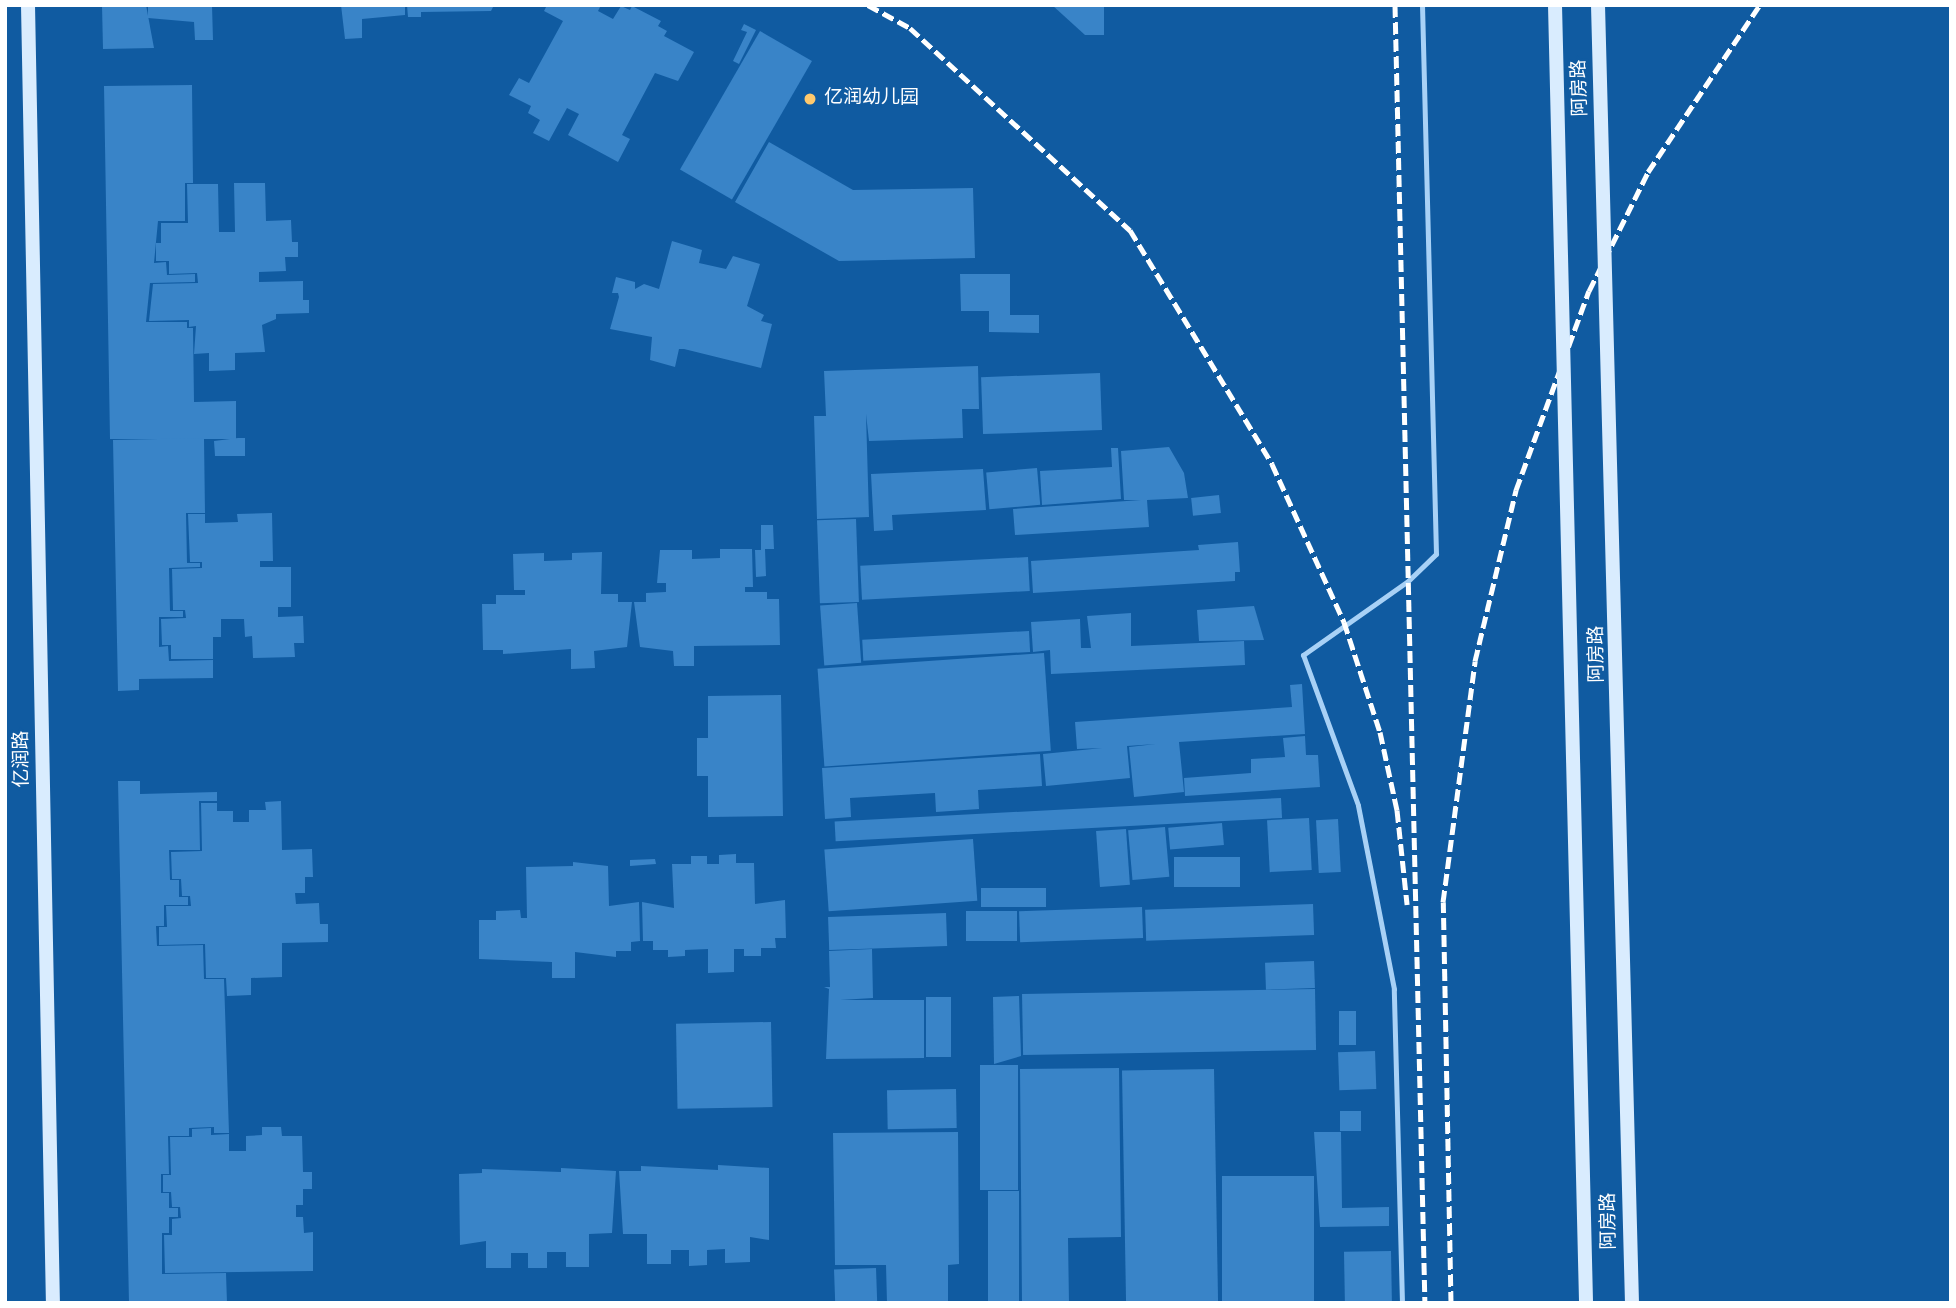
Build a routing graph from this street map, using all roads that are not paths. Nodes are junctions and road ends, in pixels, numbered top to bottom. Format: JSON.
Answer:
{"nodes":[{"id":1,"x":28,"y":5,"type":"edge"},
{"id":2,"x":1422,"y":5,"type":"edge"},
{"id":3,"x":1555,"y":5,"type":"edge"},
{"id":4,"x":1598,"y":5,"type":"edge"},
{"id":5,"x":53,"y":1303,"type":"edge"},
{"id":6,"x":1402,"y":1303,"type":"edge"},
{"id":7,"x":1586,"y":1303,"type":"edge"},
{"id":8,"x":1632,"y":1303,"type":"edge"}],
"edges":[{"from":1,"to":5,"type":"main road","name":"亿润路"},
{"from":2,"to":6,"type":"lane"},
{"from":3,"to":7,"type":"main road","name":"阿房路","bridge":true},
{"from":4,"to":8,"type":"main road","name":"阿房路","bridge":true}]}
